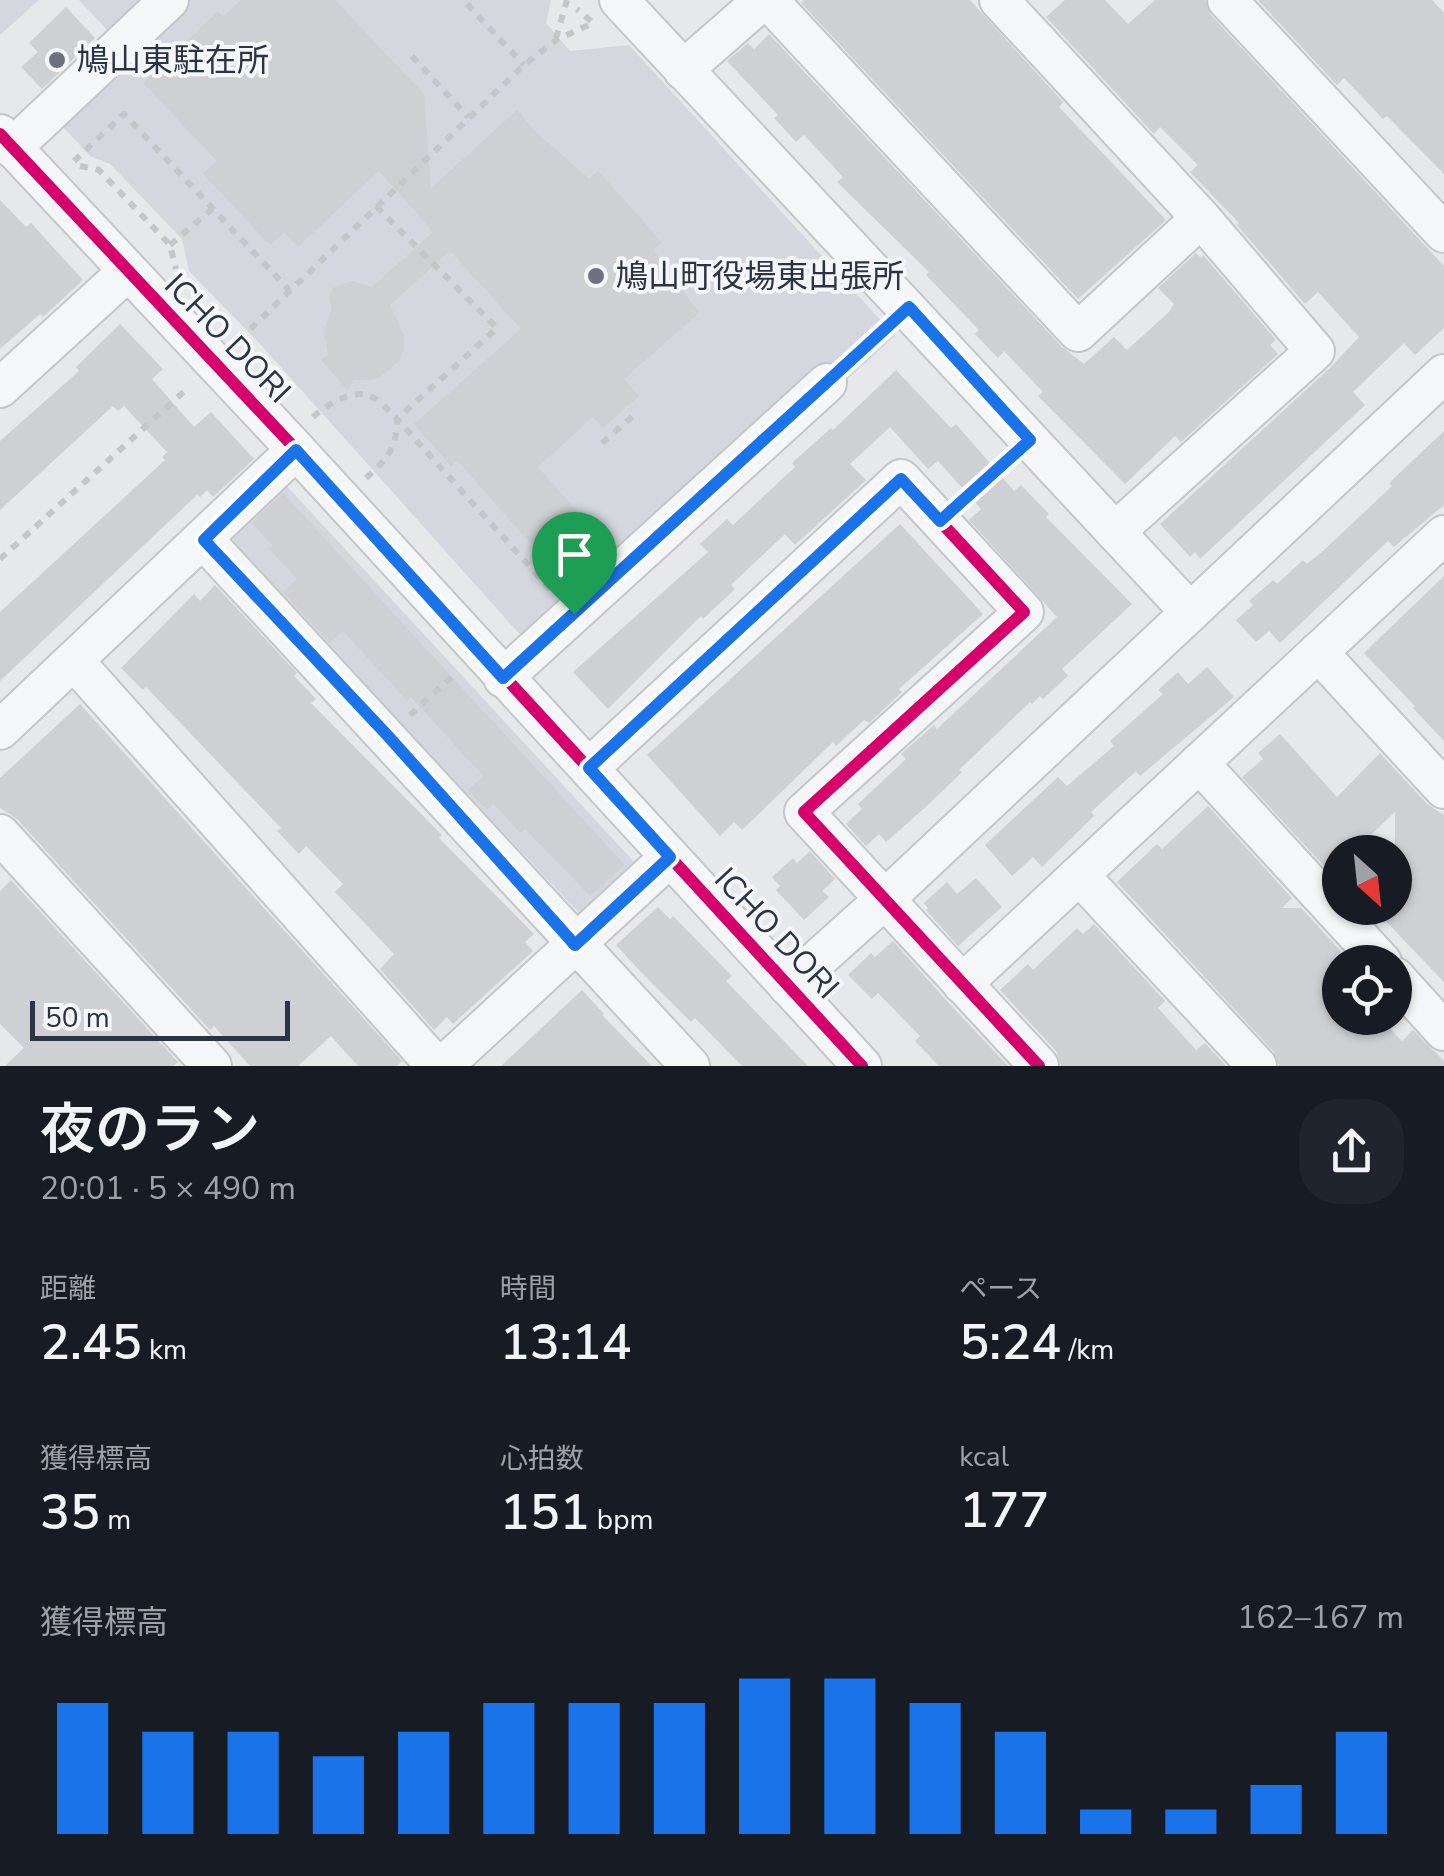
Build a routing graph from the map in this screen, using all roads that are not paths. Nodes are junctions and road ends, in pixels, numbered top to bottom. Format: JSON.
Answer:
{"nodes":[{"id":1,"x":170,"y":0,"type":"edge"},
{"id":2,"x":766,"y":0,"type":"edge"},
{"id":3,"x":998,"y":0,"type":"edge"},
{"id":4,"x":1226,"y":0,"type":"edge"},
{"id":5,"x":606,"y":12,"type":"edge"},
{"id":6,"x":683,"y":70,"type":"junction"},
{"id":7,"x":6,"y":141,"type":"edge"},
{"id":8,"x":1200,"y":218,"type":"junction"},
{"id":9,"x":1444,"y":233,"type":"edge"},
{"id":10,"x":127,"y":272,"type":"junction"},
{"id":11,"x":1444,"y":374,"type":"edge"},
{"id":12,"x":826,"y":383,"type":"road end"},
{"id":13,"x":0,"y":388,"type":"edge"},
{"id":14,"x":302,"y":436,"type":"junction"},
{"id":15,"x":1115,"y":532,"type":"junction"},
{"id":16,"x":1444,"y":534,"type":"edge"},
{"id":17,"x":204,"y":540,"type":"junction"},
{"id":18,"x":1190,"y":612,"type":"junction"},
{"id":19,"x":1318,"y":652,"type":"junction"},
{"id":20,"x":74,"y":661,"type":"junction"},
{"id":21,"x":491,"y":665,"type":"junction"},
{"id":22,"x":0,"y":730,"type":"edge"},
{"id":23,"x":1199,"y":763,"type":"junction"},
{"id":24,"x":589,"y":768,"type":"junction"},
{"id":25,"x":1444,"y":789,"type":"edge"},
{"id":26,"x":0,"y":834,"type":"edge"},
{"id":27,"x":670,"y":857,"type":"junction"},
{"id":28,"x":1079,"y":875,"type":"junction"},
{"id":29,"x":885,"y":900,"type":"junction"},
{"id":30,"x":575,"y":945,"type":"junction"},
{"id":31,"x":1366,"y":945,"type":"edge"},
{"id":32,"x":962,"y":984,"type":"junction"},
{"id":33,"x":788,"y":986,"type":"junction"},
{"id":34,"x":1412,"y":996,"type":"edge"},
{"id":35,"x":1444,"y":1031,"type":"edge"},
{"id":36,"x":212,"y":1066,"type":"edge"},
{"id":37,"x":440,"y":1066,"type":"edge"},
{"id":38,"x":690,"y":1066,"type":"edge"},
{"id":39,"x":862,"y":1066,"type":"edge"},
{"id":40,"x":1039,"y":1066,"type":"edge"},
{"id":41,"x":1257,"y":1066,"type":"edge"}],
"edges":[{"from":1,"to":7,"type":"street"},
{"from":2,"to":6,"type":"street"},
{"from":2,"to":8,"type":"street"},
{"from":3,"to":8,"type":"street"},
{"from":4,"to":9,"type":"street"},
{"from":5,"to":6,"type":"street"},
{"from":6,"to":15,"type":"street"},
{"from":7,"to":10,"type":"street","name":"ICHO DORI"},
{"from":8,"to":15,"type":"street"},
{"from":10,"to":13,"type":"street"},
{"from":10,"to":14,"type":"street","name":"ICHO DORI"},
{"from":11,"to":18,"type":"street"},
{"from":12,"to":21,"type":"street"},
{"from":14,"to":17,"type":"street"},
{"from":14,"to":21,"type":"street","name":"ICHO DORI"},
{"from":15,"to":18,"type":"street"},
{"from":16,"to":19,"type":"street"},
{"from":17,"to":20,"type":"street"},
{"from":17,"to":30,"type":"street"},
{"from":18,"to":29,"type":"street"},
{"from":19,"to":23,"type":"street"},
{"from":19,"to":25,"type":"street"},
{"from":20,"to":22,"type":"street"},
{"from":20,"to":37,"type":"street"},
{"from":21,"to":24,"type":"street","name":"ICHO DORI"},
{"from":23,"to":28,"type":"street"},
{"from":23,"to":31,"type":"street"},
{"from":24,"to":27,"type":"street","name":"ICHO DORI"},
{"from":24,"to":29,"type":"street"},
{"from":26,"to":36,"type":"street"},
{"from":27,"to":30,"type":"street"},
{"from":27,"to":33,"type":"street","name":"ICHO DORI"},
{"from":28,"to":32,"type":"street"},
{"from":28,"to":41,"type":"street"},
{"from":29,"to":32,"type":"street"},
{"from":29,"to":33,"type":"street"},
{"from":30,"to":37,"type":"street"},
{"from":30,"to":38,"type":"street"},
{"from":32,"to":40,"type":"street"},
{"from":33,"to":39,"type":"street","name":"ICHO DORI"},
{"from":34,"to":35,"type":"street"}]}
